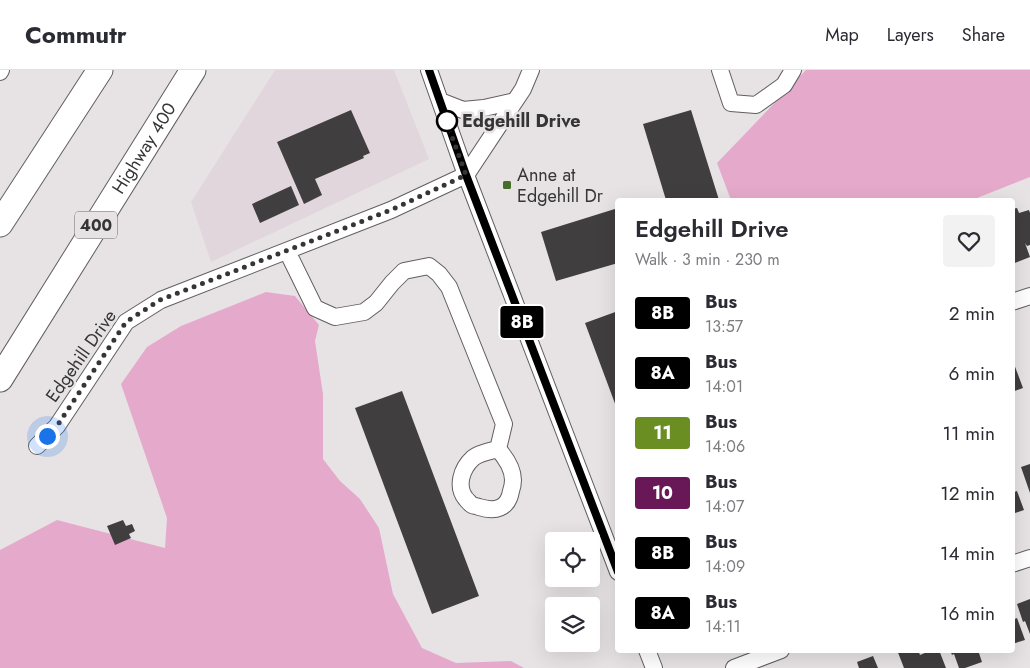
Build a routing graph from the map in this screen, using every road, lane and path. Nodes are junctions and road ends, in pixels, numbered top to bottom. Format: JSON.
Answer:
{"nodes":[{"id":1,"x":100,"y":70,"type":"edge"},
{"id":2,"x":193,"y":70,"type":"edge"},
{"id":3,"x":429,"y":70,"type":"edge"},
{"id":4,"x":531,"y":70,"type":"edge"},
{"id":5,"x":720,"y":70,"type":"edge"},
{"id":6,"x":793,"y":70,"type":"edge"},
{"id":7,"x":440,"y":101,"type":"junction"},
{"id":8,"x":515,"y":101,"type":"junction"},
{"id":9,"x":466,"y":175,"type":"junction"},
{"id":10,"x":0,"y":224,"type":"edge"},
{"id":11,"x":287,"y":251,"type":"junction"},
{"id":12,"x":1030,"y":296,"type":"edge"},
{"id":13,"x":1015,"y":301,"type":"edge"},
{"id":14,"x":0,"y":379,"type":"edge"},
{"id":15,"x":37,"y":446,"type":"dead end"},
{"id":16,"x":498,"y":449,"type":"dead end"},
{"id":17,"x":1030,"y":558,"type":"edge"},
{"id":18,"x":1015,"y":563,"type":"edge"},
{"id":19,"x":615,"y":564,"type":"edge"},
{"id":20,"x":648,"y":653,"type":"edge"},
{"id":21,"x":773,"y":653,"type":"edge"},
{"id":22,"x":654,"y":668,"type":"edge"},
{"id":23,"x":734,"y":668,"type":"edge"}],
"edges":[{"from":1,"to":10,"type":"highway"},
{"from":2,"to":14,"type":"highway","name":"Highway 400","number":"400"},
{"from":3,"to":7,"type":"street"},
{"from":4,"to":8,"type":"street"},
{"from":5,"to":6,"type":"street"},
{"from":7,"to":8,"type":"street"},
{"from":7,"to":9,"type":"street"},
{"from":8,"to":9,"type":"street"},
{"from":9,"to":11,"type":"street","name":"Edgehill Drive"},
{"from":9,"to":19,"type":"street"},
{"from":11,"to":15,"type":"street","name":"Edgehill Drive"},
{"from":11,"to":16,"type":"street"},
{"from":12,"to":13,"type":"street"},
{"from":17,"to":18,"type":"street"},
{"from":20,"to":22,"type":"street"},
{"from":21,"to":23,"type":"street"}]}
